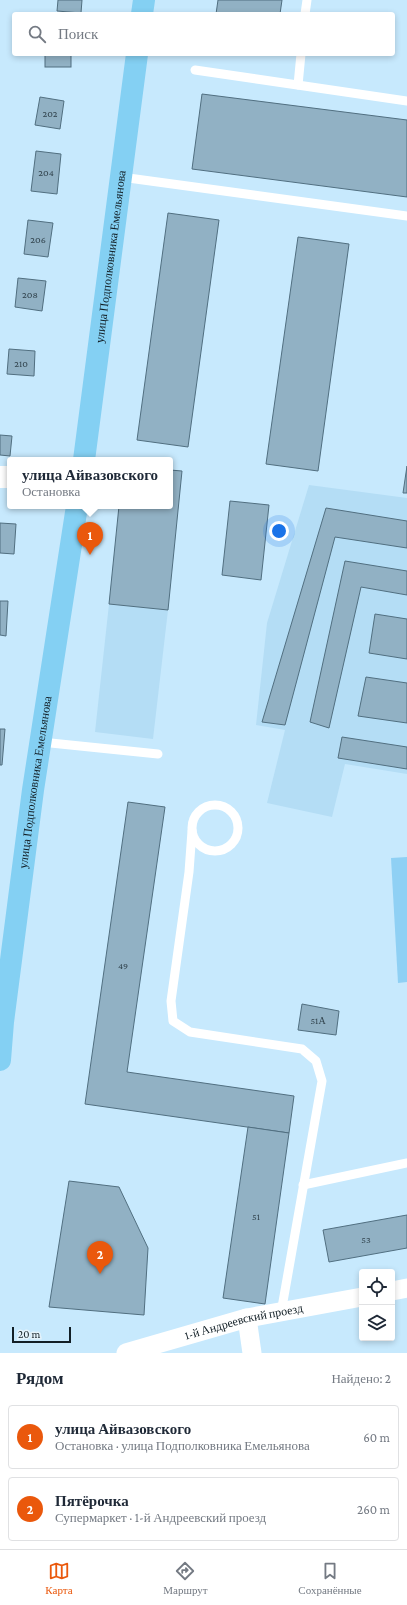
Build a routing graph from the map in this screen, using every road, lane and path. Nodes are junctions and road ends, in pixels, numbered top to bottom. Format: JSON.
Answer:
{"nodes":[{"id":1,"x":144,"y":0,"type":"edge"},
{"id":2,"x":307,"y":0,"type":"edge"},
{"id":3,"x":142,"y":12,"type":"edge"},
{"id":4,"x":305,"y":12,"type":"edge"},
{"id":5,"x":137,"y":56,"type":"edge"},
{"id":6,"x":301,"y":56,"type":"edge"},
{"id":7,"x":195,"y":70,"type":"dead end"},
{"id":8,"x":298,"y":85,"type":"junction"},
{"id":9,"x":407,"y":101,"type":"edge"},
{"id":10,"x":121,"y":177,"type":"junction"},
{"id":11,"x":407,"y":216,"type":"edge"},
{"id":12,"x":84,"y":457,"type":"edge"},
{"id":13,"x":77,"y":509,"type":"edge"},
{"id":14,"x":41,"y":742,"type":"junction"},
{"id":15,"x":158,"y":754,"type":"dead end"},
{"id":16,"x":192,"y":831,"type":"junction"},
{"id":17,"x":2,"y":1022,"type":"edge"},
{"id":18,"x":0,"y":1060,"type":"edge"},
{"id":19,"x":407,"y":1163,"type":"edge"},
{"id":20,"x":303,"y":1185,"type":"junction"},
{"id":21,"x":407,"y":1288,"type":"edge"},
{"id":22,"x":395,"y":1290,"type":"edge"},
{"id":23,"x":359,"y":1298,"type":"edge"},
{"id":24,"x":281,"y":1313,"type":"junction"},
{"id":25,"x":247,"y":1318,"type":"junction"},
{"id":26,"x":126,"y":1353,"type":"edge"},
{"id":27,"x":252,"y":1353,"type":"edge"}],
"edges":[{"from":1,"to":3,"type":"main road"},
{"from":2,"to":4,"type":"lane"},
{"from":5,"to":10,"type":"main road","name":"улица Подполковника Емельянова"},
{"from":6,"to":8,"type":"lane"},
{"from":7,"to":8,"type":"lane"},
{"from":8,"to":9,"type":"lane"},
{"from":10,"to":11,"type":"lane"},
{"from":10,"to":12,"type":"main road","name":"улица Подполковника Емельянова"},
{"from":13,"to":14,"type":"main road","name":"улица Подполковника Емельянова"},
{"from":14,"to":15,"type":"lane"},
{"from":14,"to":17,"type":"main road","name":"улица Подполковника Емельянова"},
{"from":16,"to":16,"type":"lane"},
{"from":16,"to":20,"type":"lane"},
{"from":17,"to":18,"type":"main road","name":"улица Подполковника Емельянова"},
{"from":19,"to":20,"type":"lane"},
{"from":20,"to":24,"type":"lane"},
{"from":21,"to":22,"type":"street"},
{"from":23,"to":24,"type":"street","name":"1-й Андреевский проезд"},
{"from":24,"to":25,"type":"street","name":"1-й Андреевский проезд"},
{"from":25,"to":26,"type":"street","name":"1-й Андреевский проезд"},
{"from":25,"to":27,"type":"street"}]}
